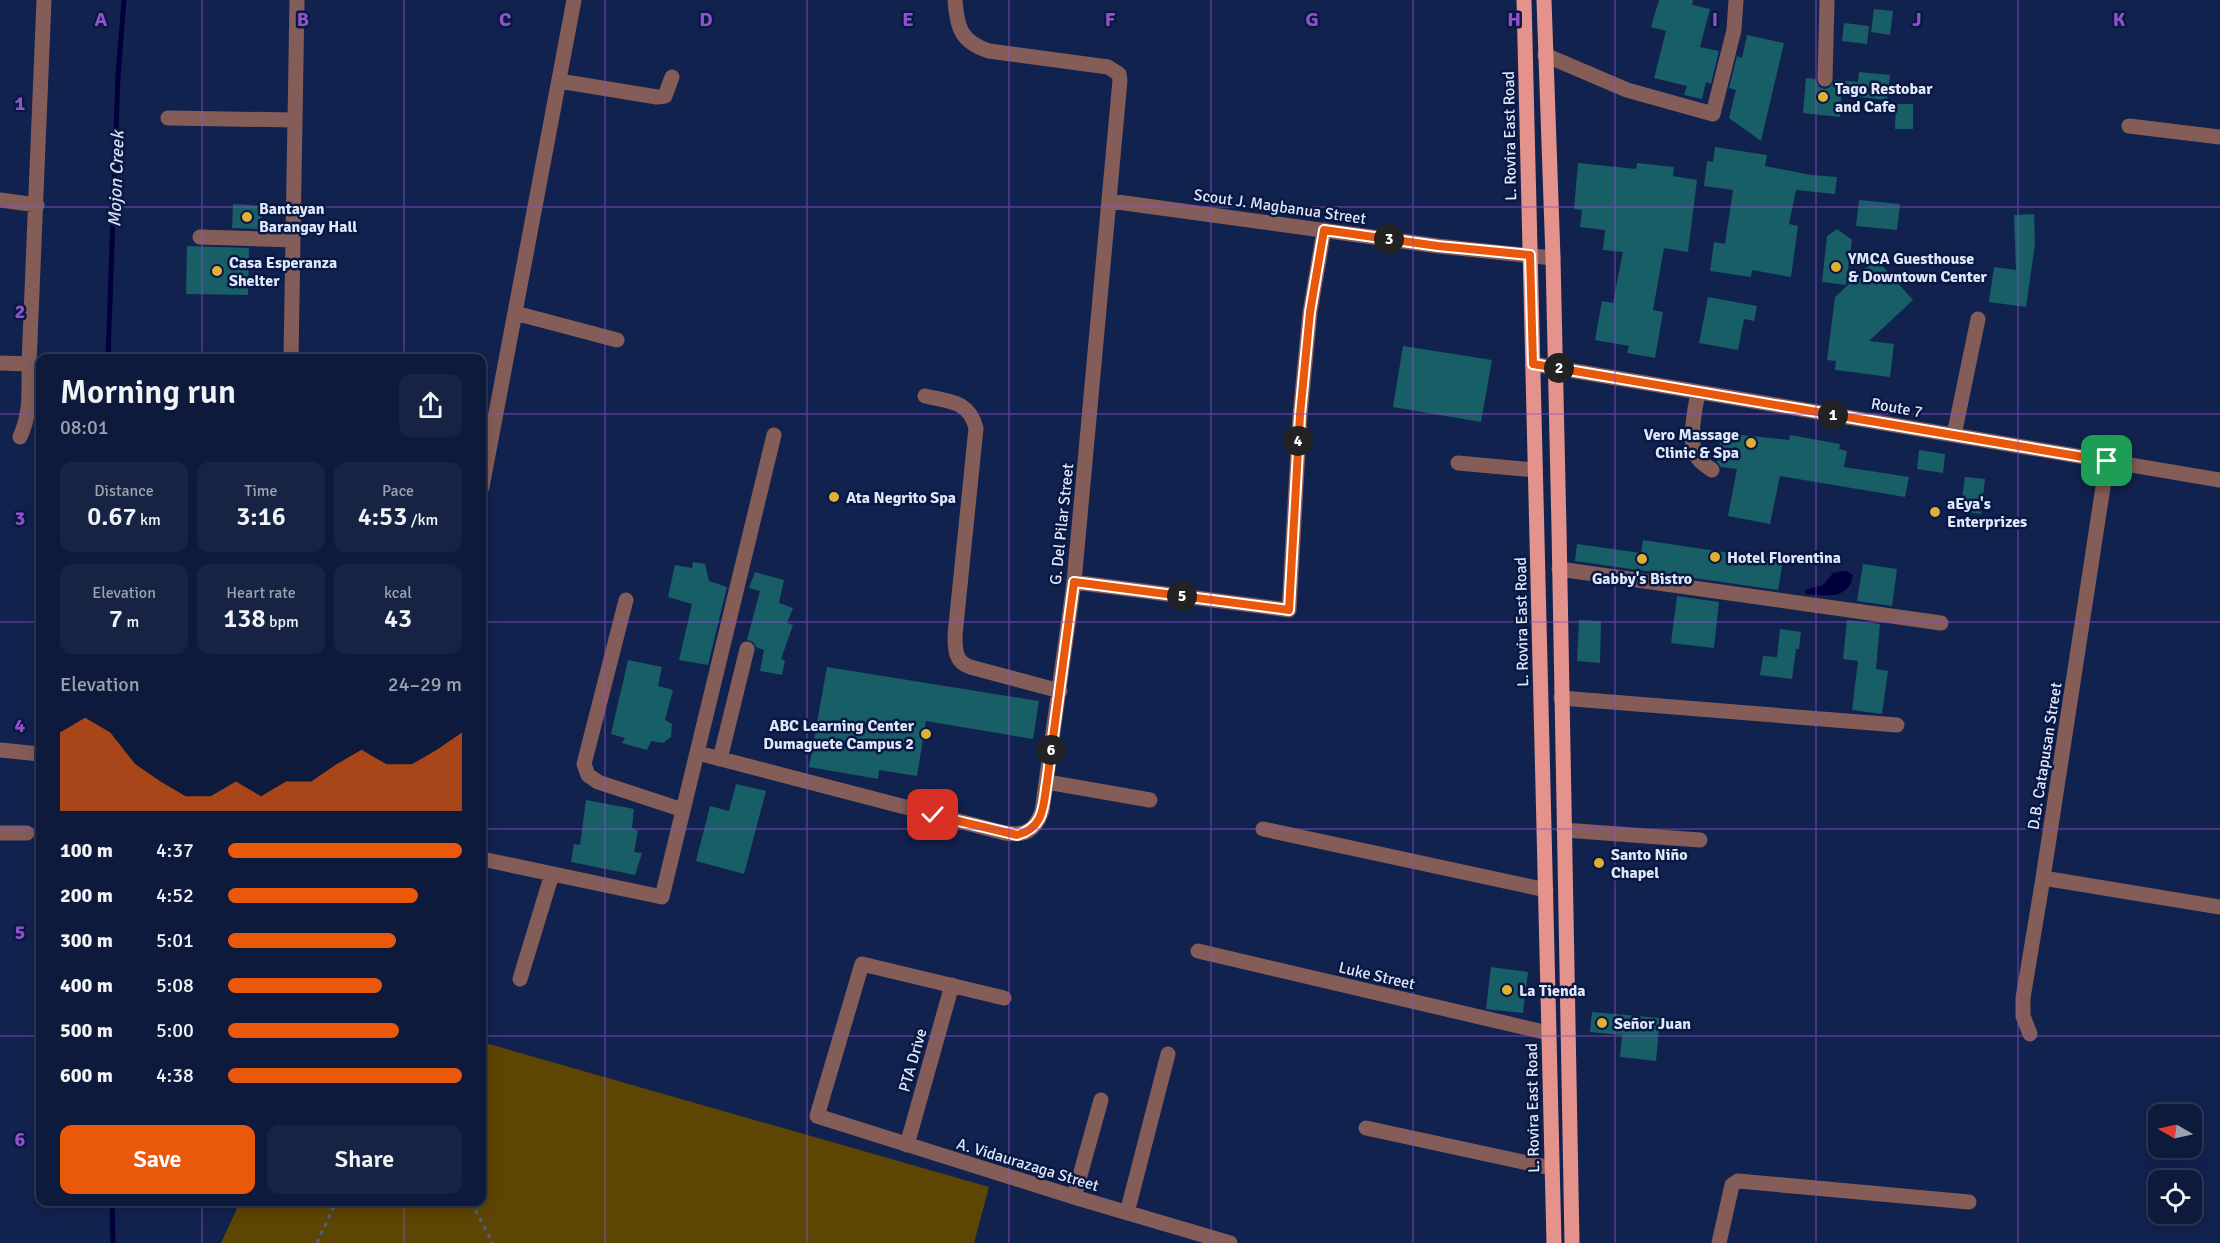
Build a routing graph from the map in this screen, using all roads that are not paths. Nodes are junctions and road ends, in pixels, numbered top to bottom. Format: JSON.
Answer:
{"nodes":[{"id":1,"x":44,"y":0,"type":"edge"},
{"id":2,"x":297,"y":0,"type":"edge"},
{"id":3,"x":574,"y":0,"type":"edge"},
{"id":4,"x":955,"y":0,"type":"edge"},
{"id":5,"x":1524,"y":0,"type":"edge"},
{"id":6,"x":1544,"y":0,"type":"edge"},
{"id":7,"x":1736,"y":0,"type":"edge"},
{"id":8,"x":1827,"y":0,"type":"edge"},
{"id":9,"x":1545,"y":55,"type":"junction"},
{"id":10,"x":672,"y":77,"type":"dead end"},
{"id":11,"x":1825,"y":79,"type":"dead end"},
{"id":12,"x":559,"y":81,"type":"junction"},
{"id":13,"x":168,"y":118,"type":"dead end"},
{"id":14,"x":295,"y":120,"type":"junction"},
{"id":15,"x":2129,"y":126,"type":"dead end"},
{"id":16,"x":2220,"y":138,"type":"edge"},
{"id":17,"x":0,"y":200,"type":"edge"},
{"id":18,"x":1110,"y":201,"type":"junction"},
{"id":19,"x":37,"y":205,"type":"junction"},
{"id":20,"x":1324,"y":230,"type":"junction"},
{"id":21,"x":200,"y":237,"type":"dead end"},
{"id":22,"x":293,"y":240,"type":"junction"},
{"id":23,"x":1530,"y":255,"type":"junction"},
{"id":24,"x":1553,"y":258,"type":"junction"},
{"id":25,"x":515,"y":313,"type":"junction"},
{"id":26,"x":1978,"y":319,"type":"dead end"},
{"id":27,"x":617,"y":340,"type":"dead end"},
{"id":28,"x":291,"y":354,"type":"edge"},
{"id":29,"x":0,"y":363,"type":"edge"},
{"id":30,"x":29,"y":364,"type":"junction"},
{"id":31,"x":1533,"y":364,"type":"junction"},
{"id":32,"x":1555,"y":368,"type":"junction"},
{"id":33,"x":1698,"y":392,"type":"junction"},
{"id":34,"x":925,"y":396,"type":"dead end"},
{"id":35,"x":774,"y":435,"type":"dead end"},
{"id":36,"x":1954,"y":435,"type":"junction"},
{"id":37,"x":20,"y":437,"type":"dead end"},
{"id":38,"x":2107,"y":461,"type":"junction"},
{"id":39,"x":1458,"y":463,"type":"dead end"},
{"id":40,"x":486,"y":466,"type":"edge"},
{"id":41,"x":1536,"y":470,"type":"junction"},
{"id":42,"x":1712,"y":470,"type":"dead end"},
{"id":43,"x":2220,"y":480,"type":"edge"},
{"id":44,"x":1559,"y":569,"type":"junction"},
{"id":45,"x":1074,"y":582,"type":"junction"},
{"id":46,"x":626,"y":600,"type":"dead end"},
{"id":47,"x":1941,"y":623,"type":"dead end"},
{"id":48,"x":1540,"y":640,"type":"junction"},
{"id":49,"x":1560,"y":640,"type":"junction"},
{"id":50,"x":747,"y":649,"type":"dead end"},
{"id":51,"x":1060,"y":691,"type":"junction"},
{"id":52,"x":1561,"y":698,"type":"junction"},
{"id":53,"x":1897,"y":724,"type":"dead end"},
{"id":54,"x":0,"y":750,"type":"edge"},
{"id":55,"x":698,"y":753,"type":"junction"},
{"id":56,"x":36,"y":754,"type":"edge"},
{"id":57,"x":720,"y":759,"type":"junction"},
{"id":58,"x":1047,"y":782,"type":"junction"},
{"id":59,"x":1150,"y":800,"type":"dead end"},
{"id":60,"x":683,"y":810,"type":"junction"},
{"id":61,"x":1263,"y":829,"type":"dead end"},
{"id":62,"x":1564,"y":830,"type":"junction"},
{"id":63,"x":0,"y":833,"type":"edge"},
{"id":64,"x":27,"y":833,"type":"dead end"},
{"id":65,"x":1700,"y":840,"type":"dead end"},
{"id":66,"x":1545,"y":859,"type":"junction"},
{"id":67,"x":486,"y":860,"type":"edge"},
{"id":68,"x":1565,"y":860,"type":"junction"},
{"id":69,"x":552,"y":874,"type":"junction"},
{"id":70,"x":2043,"y":878,"type":"junction"},
{"id":71,"x":1546,"y":890,"type":"junction"},
{"id":72,"x":2220,"y":908,"type":"edge"},
{"id":73,"x":1197,"y":951,"type":"dead end"},
{"id":74,"x":520,"y":979,"type":"dead end"},
{"id":75,"x":952,"y":985,"type":"junction"},
{"id":76,"x":1004,"y":998,"type":"dead end"},
{"id":77,"x":1548,"y":1033,"type":"junction"},
{"id":78,"x":2030,"y":1034,"type":"dead end"},
{"id":79,"x":1168,"y":1054,"type":"dead end"},
{"id":80,"x":1551,"y":1091,"type":"junction"},
{"id":81,"x":1569,"y":1092,"type":"junction"},
{"id":82,"x":1101,"y":1100,"type":"dead end"},
{"id":83,"x":1366,"y":1128,"type":"dead end"},
{"id":84,"x":907,"y":1145,"type":"junction"},
{"id":85,"x":1551,"y":1168,"type":"junction"},
{"id":86,"x":1074,"y":1197,"type":"junction"},
{"id":87,"x":1969,"y":1202,"type":"dead end"},
{"id":88,"x":1126,"y":1212,"type":"junction"},
{"id":89,"x":1230,"y":1243,"type":"edge"},
{"id":90,"x":1554,"y":1243,"type":"edge"},
{"id":91,"x":1572,"y":1243,"type":"edge"},
{"id":92,"x":1719,"y":1243,"type":"edge"}],
"edges":[{"from":1,"to":19,"type":"street"},
{"from":2,"to":14,"type":"street"},
{"from":3,"to":12,"type":"street"},
{"from":4,"to":18,"type":"street","name":"G. Del Pilar Street"},
{"from":5,"to":23,"type":"main road","name":"L. Rovira East Road"},
{"from":6,"to":9,"type":"main road"},
{"from":7,"to":9,"type":"street"},
{"from":8,"to":11,"type":"street"},
{"from":9,"to":24,"type":"main road"},
{"from":10,"to":12,"type":"street"},
{"from":12,"to":25,"type":"street"},
{"from":13,"to":14,"type":"street"},
{"from":14,"to":22,"type":"street"},
{"from":15,"to":16,"type":"street"},
{"from":17,"to":19,"type":"street"},
{"from":18,"to":20,"type":"street","name":"Scout J. Magbanua Street"},
{"from":18,"to":45,"type":"street","name":"G. Del Pilar Street"},
{"from":19,"to":30,"type":"street"},
{"from":20,"to":23,"type":"street","name":"Scout J. Magbanua Street"},
{"from":20,"to":45,"type":"street"},
{"from":21,"to":22,"type":"street"},
{"from":22,"to":28,"type":"street"},
{"from":23,"to":24,"type":"street","name":"Scout J. Magbanua Street"},
{"from":23,"to":31,"type":"main road","name":"L. Rovira East Road"},
{"from":24,"to":32,"type":"main road"},
{"from":25,"to":27,"type":"street"},
{"from":25,"to":40,"type":"street"},
{"from":26,"to":36,"type":"street"},
{"from":29,"to":30,"type":"street"},
{"from":30,"to":37,"type":"street"},
{"from":31,"to":32,"type":"street","name":"Route 7"},
{"from":31,"to":41,"type":"main road","name":"L. Rovira East Road"},
{"from":32,"to":33,"type":"street","name":"Route 7"},
{"from":32,"to":44,"type":"main road"},
{"from":33,"to":36,"type":"street","name":"Route 7"},
{"from":33,"to":42,"type":"street"},
{"from":34,"to":51,"type":"street"},
{"from":35,"to":55,"type":"street"},
{"from":36,"to":38,"type":"street","name":"Route 7"},
{"from":38,"to":43,"type":"street","name":"Route 7"},
{"from":38,"to":70,"type":"street","name":"D.B. Catapusan Street"},
{"from":39,"to":41,"type":"street"},
{"from":41,"to":48,"type":"main road","name":"L. Rovira East Road"},
{"from":44,"to":47,"type":"street"},
{"from":44,"to":49,"type":"main road"},
{"from":45,"to":51,"type":"street","name":"G. Del Pilar Street"},
{"from":46,"to":60,"type":"street"},
{"from":48,"to":49,"type":"main road"},
{"from":48,"to":66,"type":"main road","name":"L. Rovira East Road"},
{"from":49,"to":52,"type":"main road"},
{"from":50,"to":57,"type":"street"},
{"from":51,"to":58,"type":"street","name":"G. Del Pilar Street"},
{"from":52,"to":53,"type":"street"},
{"from":52,"to":62,"type":"main road"},
{"from":54,"to":56,"type":"street"},
{"from":55,"to":57,"type":"street","name":"G. Del Pilar Street"},
{"from":55,"to":60,"type":"street"},
{"from":57,"to":58,"type":"street","name":"G. Del Pilar Street"},
{"from":58,"to":59,"type":"street"},
{"from":60,"to":69,"type":"street"},
{"from":61,"to":71,"type":"street"},
{"from":62,"to":65,"type":"street"},
{"from":62,"to":68,"type":"main road"},
{"from":63,"to":64,"type":"street"},
{"from":66,"to":68,"type":"main road"},
{"from":66,"to":71,"type":"main road","name":"L. Rovira East Road"},
{"from":67,"to":69,"type":"street"},
{"from":68,"to":81,"type":"main road"},
{"from":69,"to":74,"type":"street"},
{"from":70,"to":72,"type":"street"},
{"from":70,"to":78,"type":"street","name":"D.B. Catapusan Street"},
{"from":71,"to":77,"type":"main road","name":"L. Rovira East Road"},
{"from":73,"to":77,"type":"street","name":"Luke Street"},
{"from":75,"to":76,"type":"street"},
{"from":75,"to":84,"type":"street","name":"PTA Drive"},
{"from":75,"to":84,"type":"street","name":"A. Vidaurazaga Street"},
{"from":77,"to":80,"type":"main road","name":"L. Rovira East Road"},
{"from":79,"to":88,"type":"street"},
{"from":80,"to":81,"type":"main road"},
{"from":80,"to":85,"type":"main road","name":"L. Rovira East Road"},
{"from":81,"to":91,"type":"main road"},
{"from":82,"to":86,"type":"street"},
{"from":83,"to":85,"type":"street"},
{"from":84,"to":86,"type":"street","name":"A. Vidaurazaga Street"},
{"from":85,"to":90,"type":"main road","name":"L. Rovira East Road"},
{"from":86,"to":88,"type":"street","name":"A. Vidaurazaga Street"},
{"from":87,"to":92,"type":"street"},
{"from":88,"to":89,"type":"street","name":"A. Vidaurazaga Street"}]}
